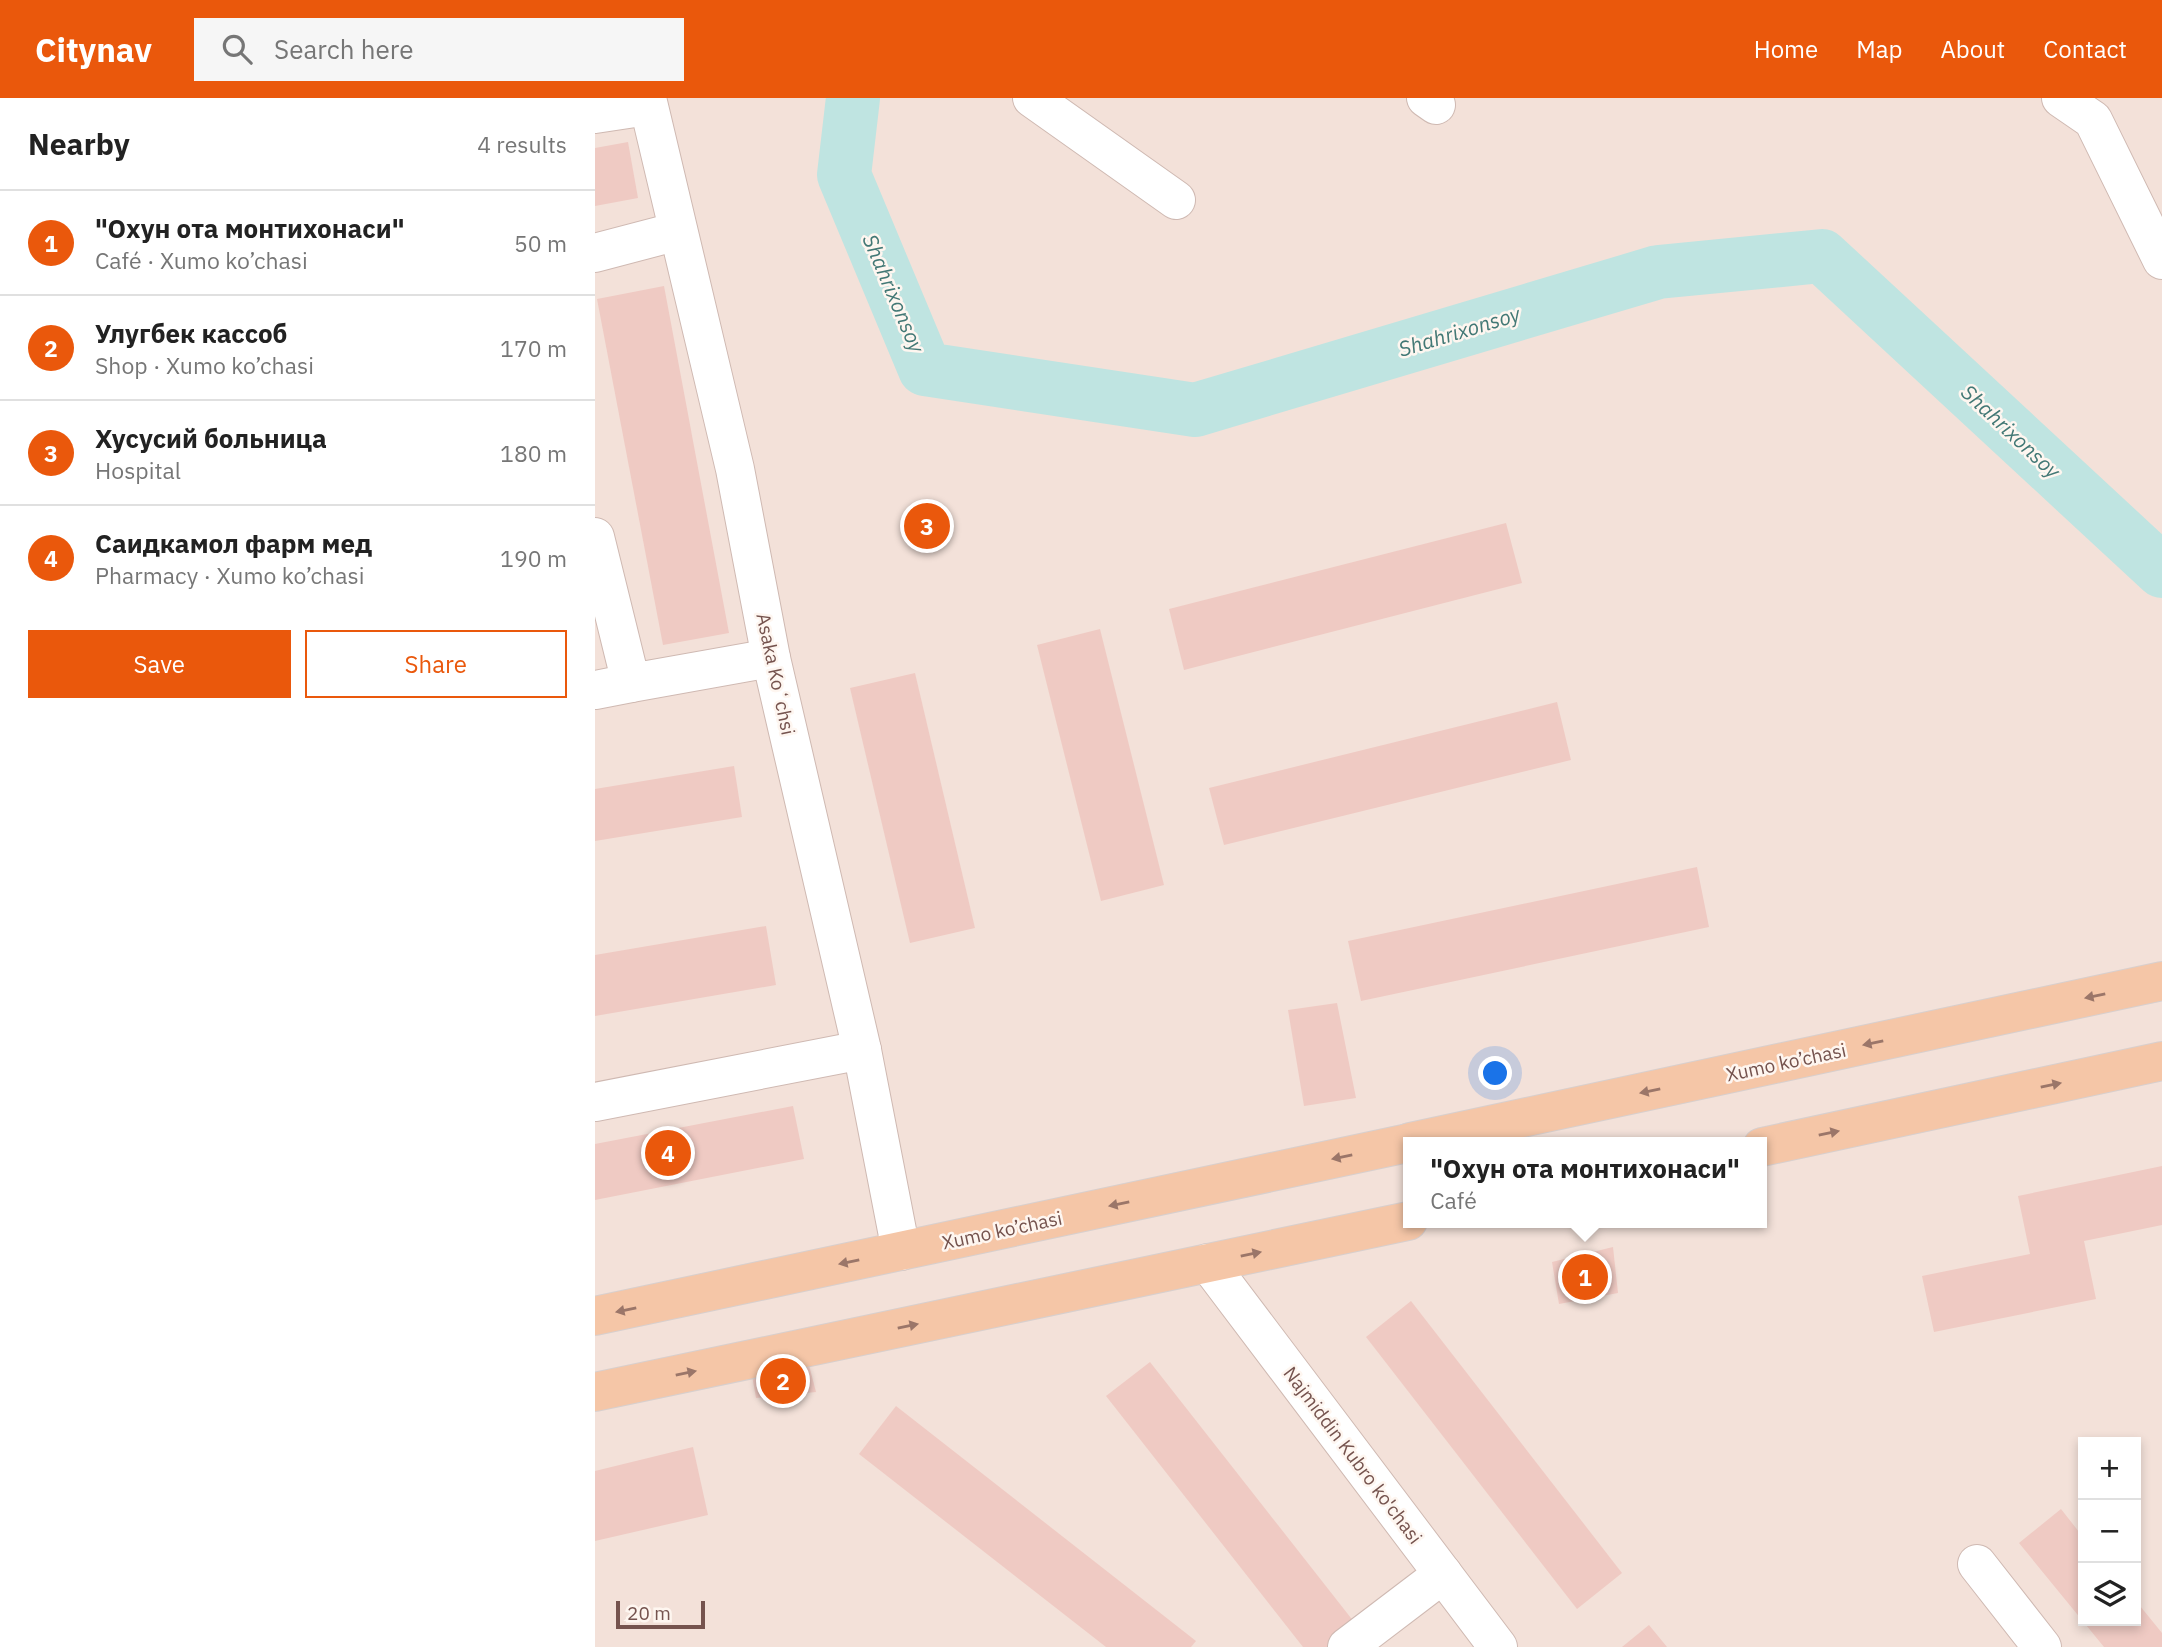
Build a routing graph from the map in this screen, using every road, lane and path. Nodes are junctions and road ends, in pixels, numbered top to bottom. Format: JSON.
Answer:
{"nodes":[{"id":1,"x":1032,"y":98,"type":"edge"},
{"id":2,"x":2061,"y":98,"type":"edge"},
{"id":3,"x":648,"y":102,"type":"edge"},
{"id":4,"x":595,"y":114,"type":"edge"},
{"id":5,"x":1176,"y":200,"type":"dead end"},
{"id":6,"x":678,"y":231,"type":"junction"},
{"id":7,"x":595,"y":253,"type":"edge"},
{"id":8,"x":2162,"y":260,"type":"edge"},
{"id":9,"x":595,"y":537,"type":"edge"},
{"id":10,"x":771,"y":658,"type":"junction"},
{"id":11,"x":613,"y":686,"type":"edge"},
{"id":12,"x":2162,"y":981,"type":"edge"},
{"id":13,"x":862,"y":1050,"type":"junction"},
{"id":14,"x":2162,"y":1061,"type":"edge"},
{"id":15,"x":595,"y":1102,"type":"edge"},
{"id":16,"x":1432,"y":1137,"type":"edge"},
{"id":17,"x":1403,"y":1143,"type":"edge"},
{"id":18,"x":1767,"y":1146,"type":"edge"},
{"id":19,"x":1403,"y":1222,"type":"edge"},
{"id":20,"x":901,"y":1251,"type":"junction"},
{"id":21,"x":1208,"y":1263,"type":"junction"},
{"id":22,"x":595,"y":1317,"type":"edge"},
{"id":23,"x":595,"y":1392,"type":"edge"},
{"id":24,"x":1977,"y":1564,"type":"dead end"},
{"id":25,"x":1443,"y":1574,"type":"junction"},
{"id":26,"x":1347,"y":1647,"type":"edge"},
{"id":27,"x":1498,"y":1647,"type":"edge"},
{"id":28,"x":2042,"y":1647,"type":"edge"}],
"edges":[{"from":1,"to":5,"type":"street"},
{"from":2,"to":8,"type":"street"},
{"from":3,"to":4,"type":"street"},
{"from":3,"to":6,"type":"street","name":"Asaka Koʻchsi"},
{"from":6,"to":7,"type":"street"},
{"from":6,"to":10,"type":"street","name":"Asaka Koʻchsi"},
{"from":9,"to":11,"type":"street"},
{"from":10,"to":11,"type":"street"},
{"from":10,"to":13,"type":"street","name":"Asaka Koʻchsi"},
{"from":12,"to":16,"type":"main road","name":"Xumo ko’chasi","one_way":true},
{"from":13,"to":15,"type":"street"},
{"from":13,"to":20,"type":"street","name":"Asaka Koʻchsi"},
{"from":18,"to":14,"type":"main road","one_way":true},
{"from":17,"to":20,"type":"main road","name":"Xumo ko’chasi","one_way":true},
{"from":21,"to":19,"type":"main road","one_way":true},
{"from":20,"to":22,"type":"main road","name":"Xumo ko’chasi","one_way":true},
{"from":23,"to":21,"type":"main road","one_way":true},
{"from":21,"to":25,"type":"street","name":"Najmiddin Kubro ko'chasi"},
{"from":24,"to":28,"type":"street"},
{"from":25,"to":26,"type":"street"},
{"from":25,"to":27,"type":"street","name":"Najmiddin Kubro ko'chasi"}]}
